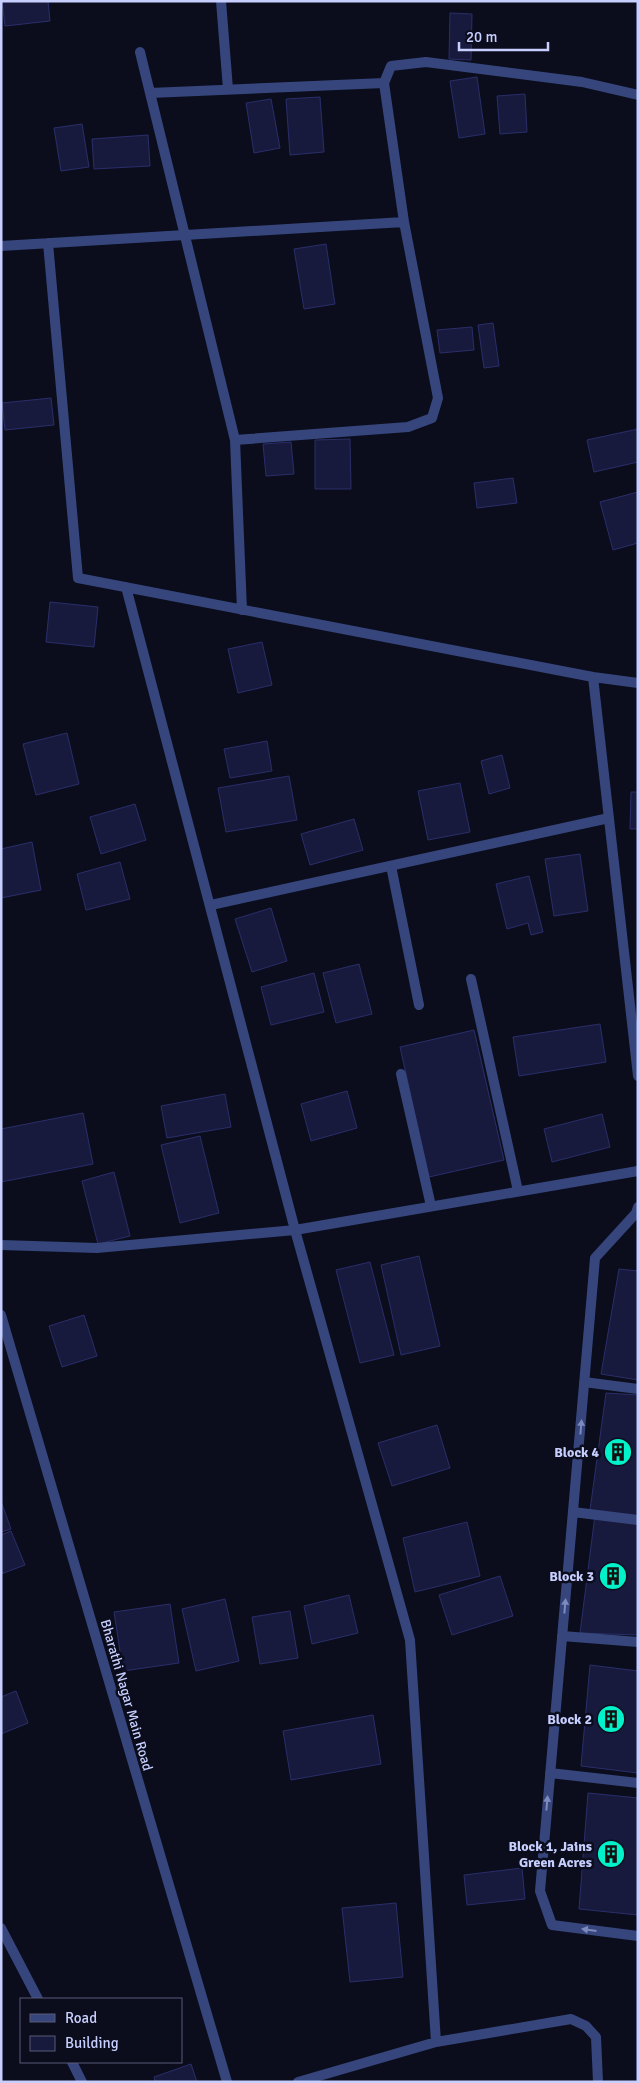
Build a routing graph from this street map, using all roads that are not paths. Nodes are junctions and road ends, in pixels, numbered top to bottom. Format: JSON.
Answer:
{"nodes":[{"id":1,"x":221,"y":1,"type":"edge"},
{"id":2,"x":140,"y":52,"type":"dead end"},
{"id":3,"x":384,"y":83,"type":"junction"},
{"id":4,"x":228,"y":89,"type":"junction"},
{"id":5,"x":150,"y":93,"type":"junction"},
{"id":6,"x":638,"y":95,"type":"edge"},
{"id":7,"x":404,"y":222,"type":"junction"},
{"id":8,"x":185,"y":234,"type":"junction"},
{"id":9,"x":48,"y":242,"type":"junction"},
{"id":10,"x":1,"y":246,"type":"edge"},
{"id":11,"x":235,"y":440,"type":"junction"},
{"id":12,"x":126,"y":587,"type":"junction"},
{"id":13,"x":242,"y":610,"type":"junction"},
{"id":14,"x":593,"y":677,"type":"junction"},
{"id":15,"x":638,"y":683,"type":"edge"},
{"id":16,"x":609,"y":818,"type":"junction"},
{"id":17,"x":391,"y":866,"type":"junction"},
{"id":18,"x":211,"y":905,"type":"junction"},
{"id":19,"x":471,"y":979,"type":"dead end"},
{"id":20,"x":419,"y":1006,"type":"dead end"},
{"id":21,"x":401,"y":1074,"type":"dead end"},
{"id":22,"x":638,"y":1076,"type":"edge"},
{"id":23,"x":638,"y":1171,"type":"edge"},
{"id":24,"x":518,"y":1192,"type":"junction"},
{"id":25,"x":431,"y":1206,"type":"junction"},
{"id":26,"x":637,"y":1211,"type":"edge"},
{"id":27,"x":295,"y":1230,"type":"junction"},
{"id":28,"x":1,"y":1245,"type":"edge"},
{"id":29,"x":1,"y":1315,"type":"edge"},
{"id":30,"x":584,"y":1382,"type":"junction"},
{"id":31,"x":638,"y":1389,"type":"edge"},
{"id":32,"x":573,"y":1512,"type":"junction"},
{"id":33,"x":638,"y":1520,"type":"edge"},
{"id":34,"x":562,"y":1636,"type":"junction"},
{"id":35,"x":638,"y":1642,"type":"edge"},
{"id":36,"x":550,"y":1773,"type":"junction"},
{"id":37,"x":638,"y":1783,"type":"edge"},
{"id":38,"x":1,"y":1928,"type":"edge"},
{"id":39,"x":638,"y":1936,"type":"edge"},
{"id":40,"x":37,"y":1998,"type":"edge"},
{"id":41,"x":436,"y":2042,"type":"junction"},
{"id":42,"x":72,"y":2063,"type":"edge"},
{"id":43,"x":82,"y":2082,"type":"edge"},
{"id":44,"x":227,"y":2082,"type":"edge"},
{"id":45,"x":298,"y":2082,"type":"edge"},
{"id":46,"x":598,"y":2082,"type":"edge"}],
"edges":[{"from":1,"to":4,"type":"street"},
{"from":2,"to":5,"type":"street"},
{"from":3,"to":4,"type":"street"},
{"from":3,"to":6,"type":"street"},
{"from":3,"to":7,"type":"street"},
{"from":4,"to":5,"type":"street"},
{"from":5,"to":8,"type":"street"},
{"from":7,"to":8,"type":"street"},
{"from":7,"to":11,"type":"street"},
{"from":8,"to":9,"type":"street"},
{"from":8,"to":11,"type":"street"},
{"from":9,"to":10,"type":"street"},
{"from":9,"to":12,"type":"street"},
{"from":11,"to":13,"type":"street"},
{"from":12,"to":13,"type":"street"},
{"from":12,"to":18,"type":"street"},
{"from":13,"to":14,"type":"street"},
{"from":14,"to":15,"type":"street"},
{"from":14,"to":16,"type":"street"},
{"from":16,"to":17,"type":"street"},
{"from":16,"to":22,"type":"street"},
{"from":17,"to":18,"type":"street"},
{"from":17,"to":20,"type":"street"},
{"from":18,"to":27,"type":"street"},
{"from":19,"to":24,"type":"street"},
{"from":21,"to":25,"type":"street"},
{"from":23,"to":24,"type":"street"},
{"from":24,"to":25,"type":"street"},
{"from":25,"to":27,"type":"street"},
{"from":26,"to":30,"type":"street"},
{"from":27,"to":28,"type":"street"},
{"from":27,"to":41,"type":"street"},
{"from":29,"to":44,"type":"street","name":"Bharathi Nagar Main Road"},
{"from":30,"to":31,"type":"street"},
{"from":32,"to":30,"type":"street","one_way":true},
{"from":32,"to":33,"type":"street"},
{"from":34,"to":32,"type":"street","one_way":true},
{"from":34,"to":35,"type":"street"},
{"from":34,"to":36,"type":"street"},
{"from":36,"to":37,"type":"street"},
{"from":39,"to":36,"type":"street","one_way":true},
{"from":38,"to":40,"type":"street"},
{"from":41,"to":45,"type":"street"},
{"from":41,"to":46,"type":"street"},
{"from":42,"to":43,"type":"street"}]}
